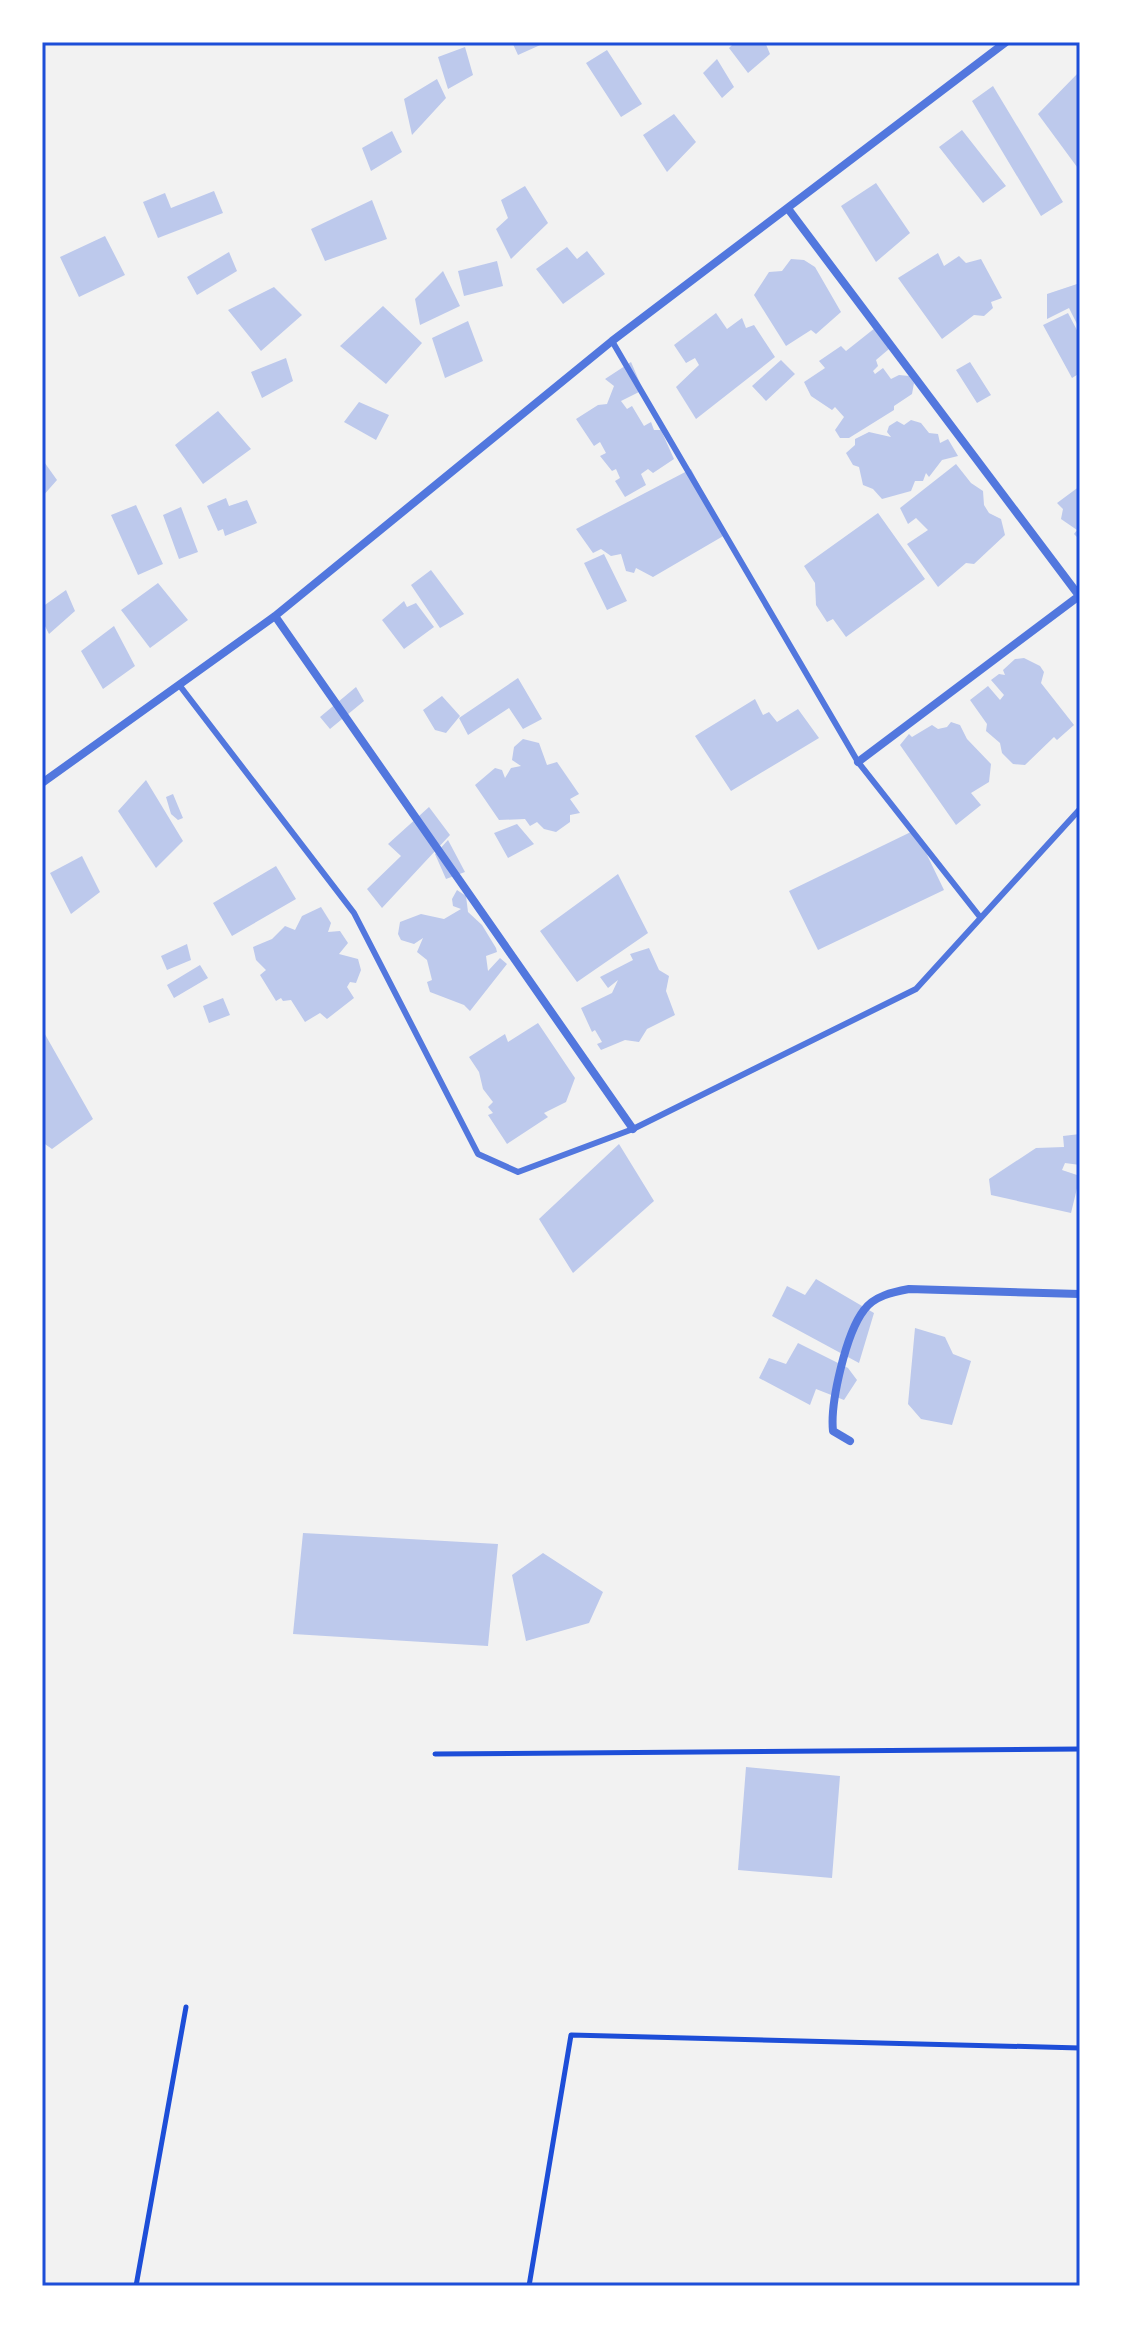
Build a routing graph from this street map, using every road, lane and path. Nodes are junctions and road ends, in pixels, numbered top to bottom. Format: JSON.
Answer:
{"nodes":[{"id":1,"x":1006,"y":42,"type":"edge"},
{"id":2,"x":789,"y":210,"type":"junction"},
{"id":3,"x":612,"y":341,"type":"junction"},
{"id":4,"x":1080,"y":596,"type":"edge"},
{"id":5,"x":275,"y":616,"type":"junction"},
{"id":6,"x":180,"y":686,"type":"junction"},
{"id":7,"x":858,"y":762,"type":"junction"},
{"id":8,"x":42,"y":783,"type":"edge"},
{"id":9,"x":1080,"y":809,"type":"edge"},
{"id":10,"x":980,"y":917,"type":"junction"},
{"id":11,"x":633,"y":1129,"type":"junction"},
{"id":12,"x":1080,"y":1294,"type":"edge"},
{"id":13,"x":850,"y":1441,"type":"dead end"},
{"id":14,"x":1080,"y":1749,"type":"edge"},
{"id":15,"x":435,"y":1754,"type":"dead end"},
{"id":16,"x":186,"y":2007,"type":"dead end"},
{"id":17,"x":1080,"y":2048,"type":"edge"},
{"id":18,"x":136,"y":2286,"type":"edge"},
{"id":19,"x":529,"y":2286,"type":"edge"}],
"edges":[{"from":1,"to":2,"type":"street"},
{"from":2,"to":3,"type":"street"},
{"from":2,"to":4,"type":"street"},
{"from":3,"to":5,"type":"street"},
{"from":3,"to":7,"type":"lane"},
{"from":4,"to":7,"type":"street"},
{"from":5,"to":6,"type":"street"},
{"from":5,"to":11,"type":"street"},
{"from":6,"to":8,"type":"street"},
{"from":6,"to":11,"type":"lane"},
{"from":7,"to":10,"type":"lane"},
{"from":9,"to":10,"type":"lane"},
{"from":10,"to":11,"type":"lane"},
{"from":12,"to":13,"type":"street"},
{"from":14,"to":15,"type":"path"},
{"from":16,"to":18,"type":"path"},
{"from":17,"to":19,"type":"path"}]}
